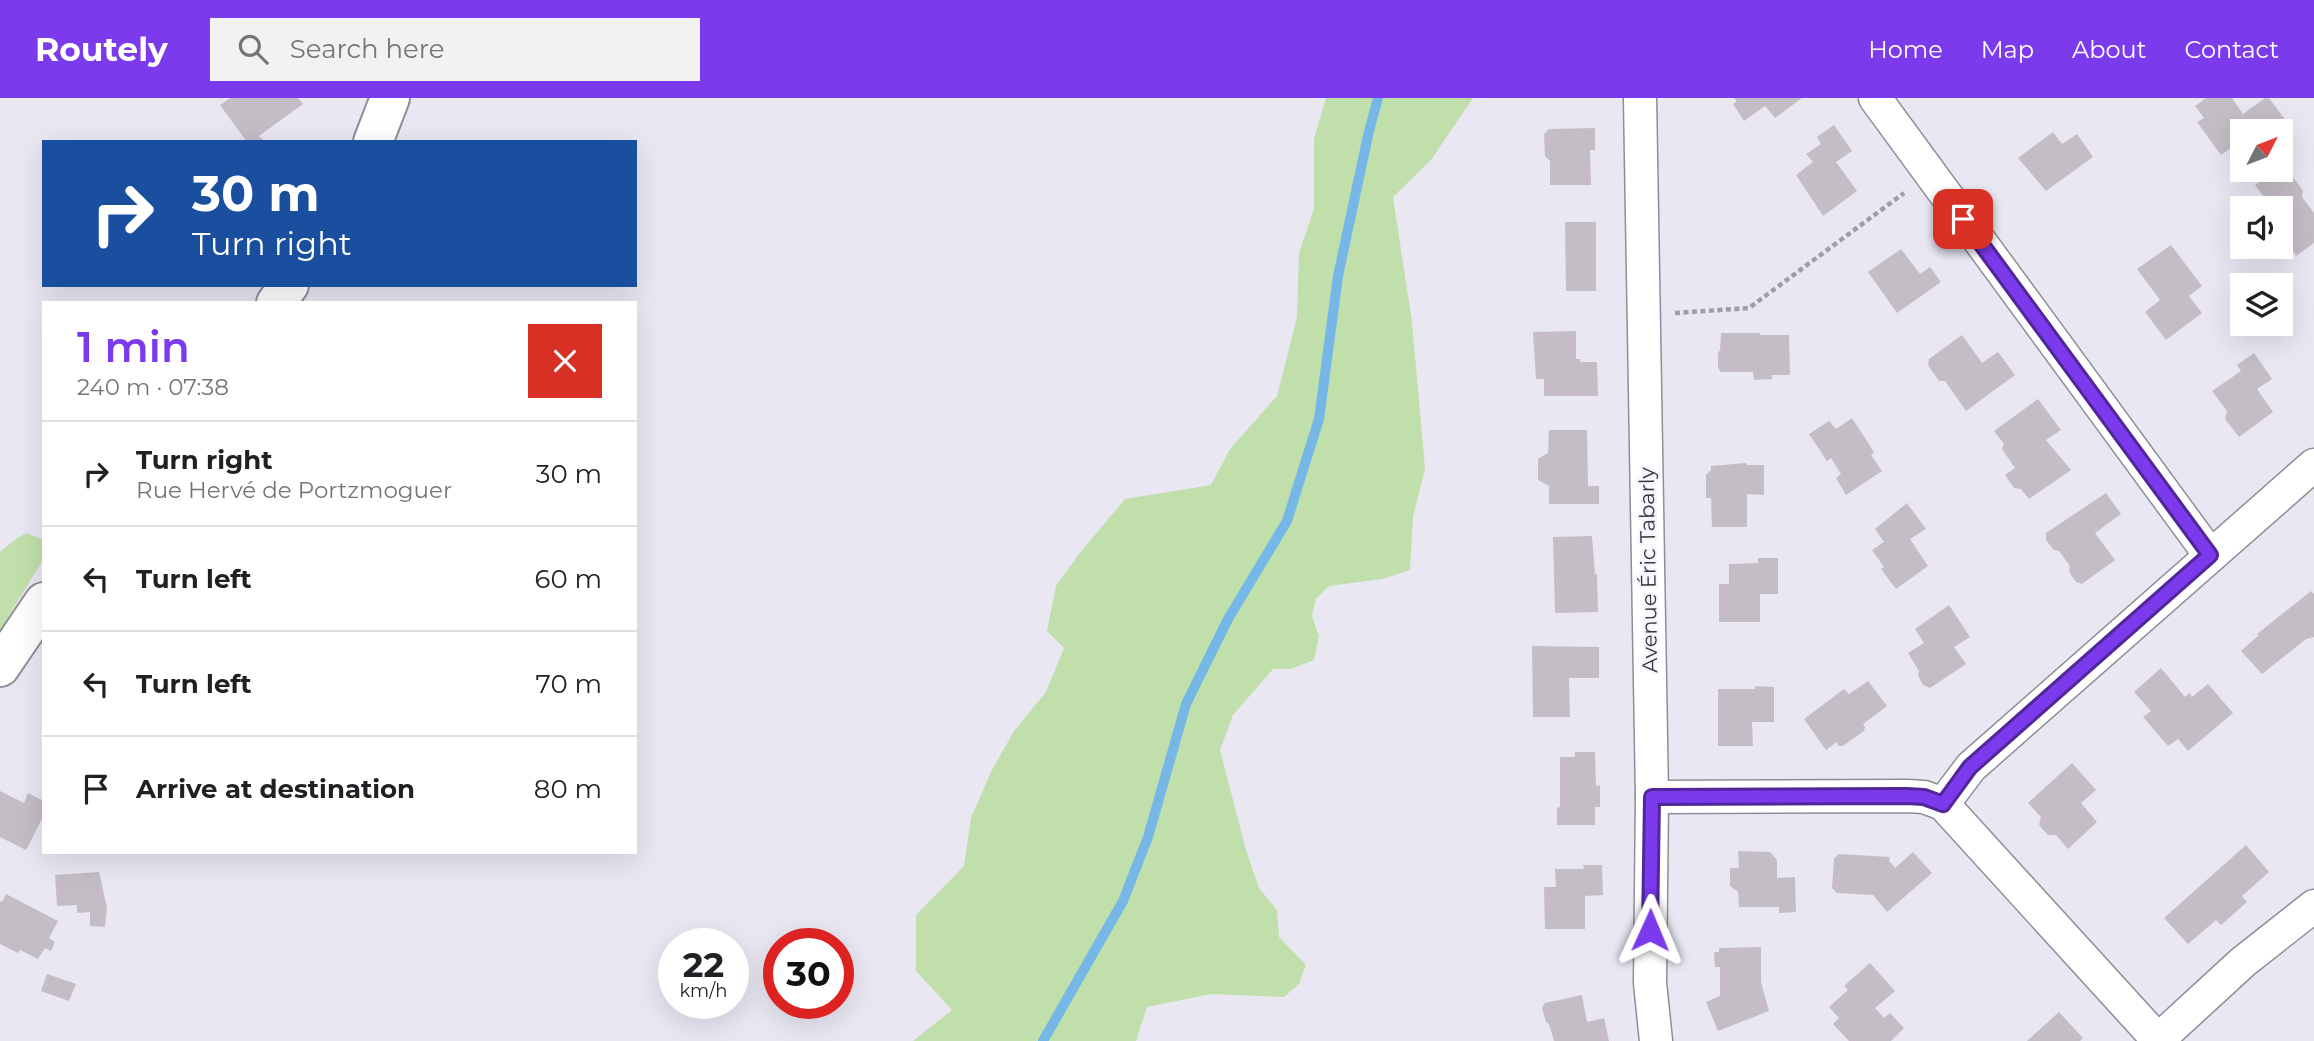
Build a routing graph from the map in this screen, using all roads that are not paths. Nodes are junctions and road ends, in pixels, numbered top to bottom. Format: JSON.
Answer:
{"nodes":[{"id":1,"x":390,"y":98,"type":"edge"},
{"id":2,"x":1640,"y":98,"type":"edge"},
{"id":3,"x":1875,"y":98,"type":"edge"},
{"id":4,"x":374,"y":140,"type":"edge"},
{"id":5,"x":2314,"y":465,"type":"edge"},
{"id":6,"x":2210,"y":555,"type":"junction"},
{"id":7,"x":42,"y":606,"type":"edge"},
{"id":8,"x":0,"y":667,"type":"edge"},
{"id":9,"x":1652,"y":797,"type":"junction"},
{"id":10,"x":1943,"y":804,"type":"junction"},
{"id":11,"x":2314,"y":906,"type":"edge"},
{"id":12,"x":1656,"y":1041,"type":"edge"},
{"id":13,"x":2157,"y":1041,"type":"edge"}],
"edges":[{"from":1,"to":4,"type":"street"},
{"from":2,"to":9,"type":"street","name":"Avenue Éric Tabarly"},
{"from":3,"to":6,"type":"street"},
{"from":5,"to":6,"type":"street"},
{"from":6,"to":10,"type":"street"},
{"from":7,"to":8,"type":"street"},
{"from":9,"to":10,"type":"street"},
{"from":9,"to":12,"type":"street","name":"Avenue Éric Tabarly"},
{"from":10,"to":13,"type":"street"},
{"from":11,"to":13,"type":"street"}]}
